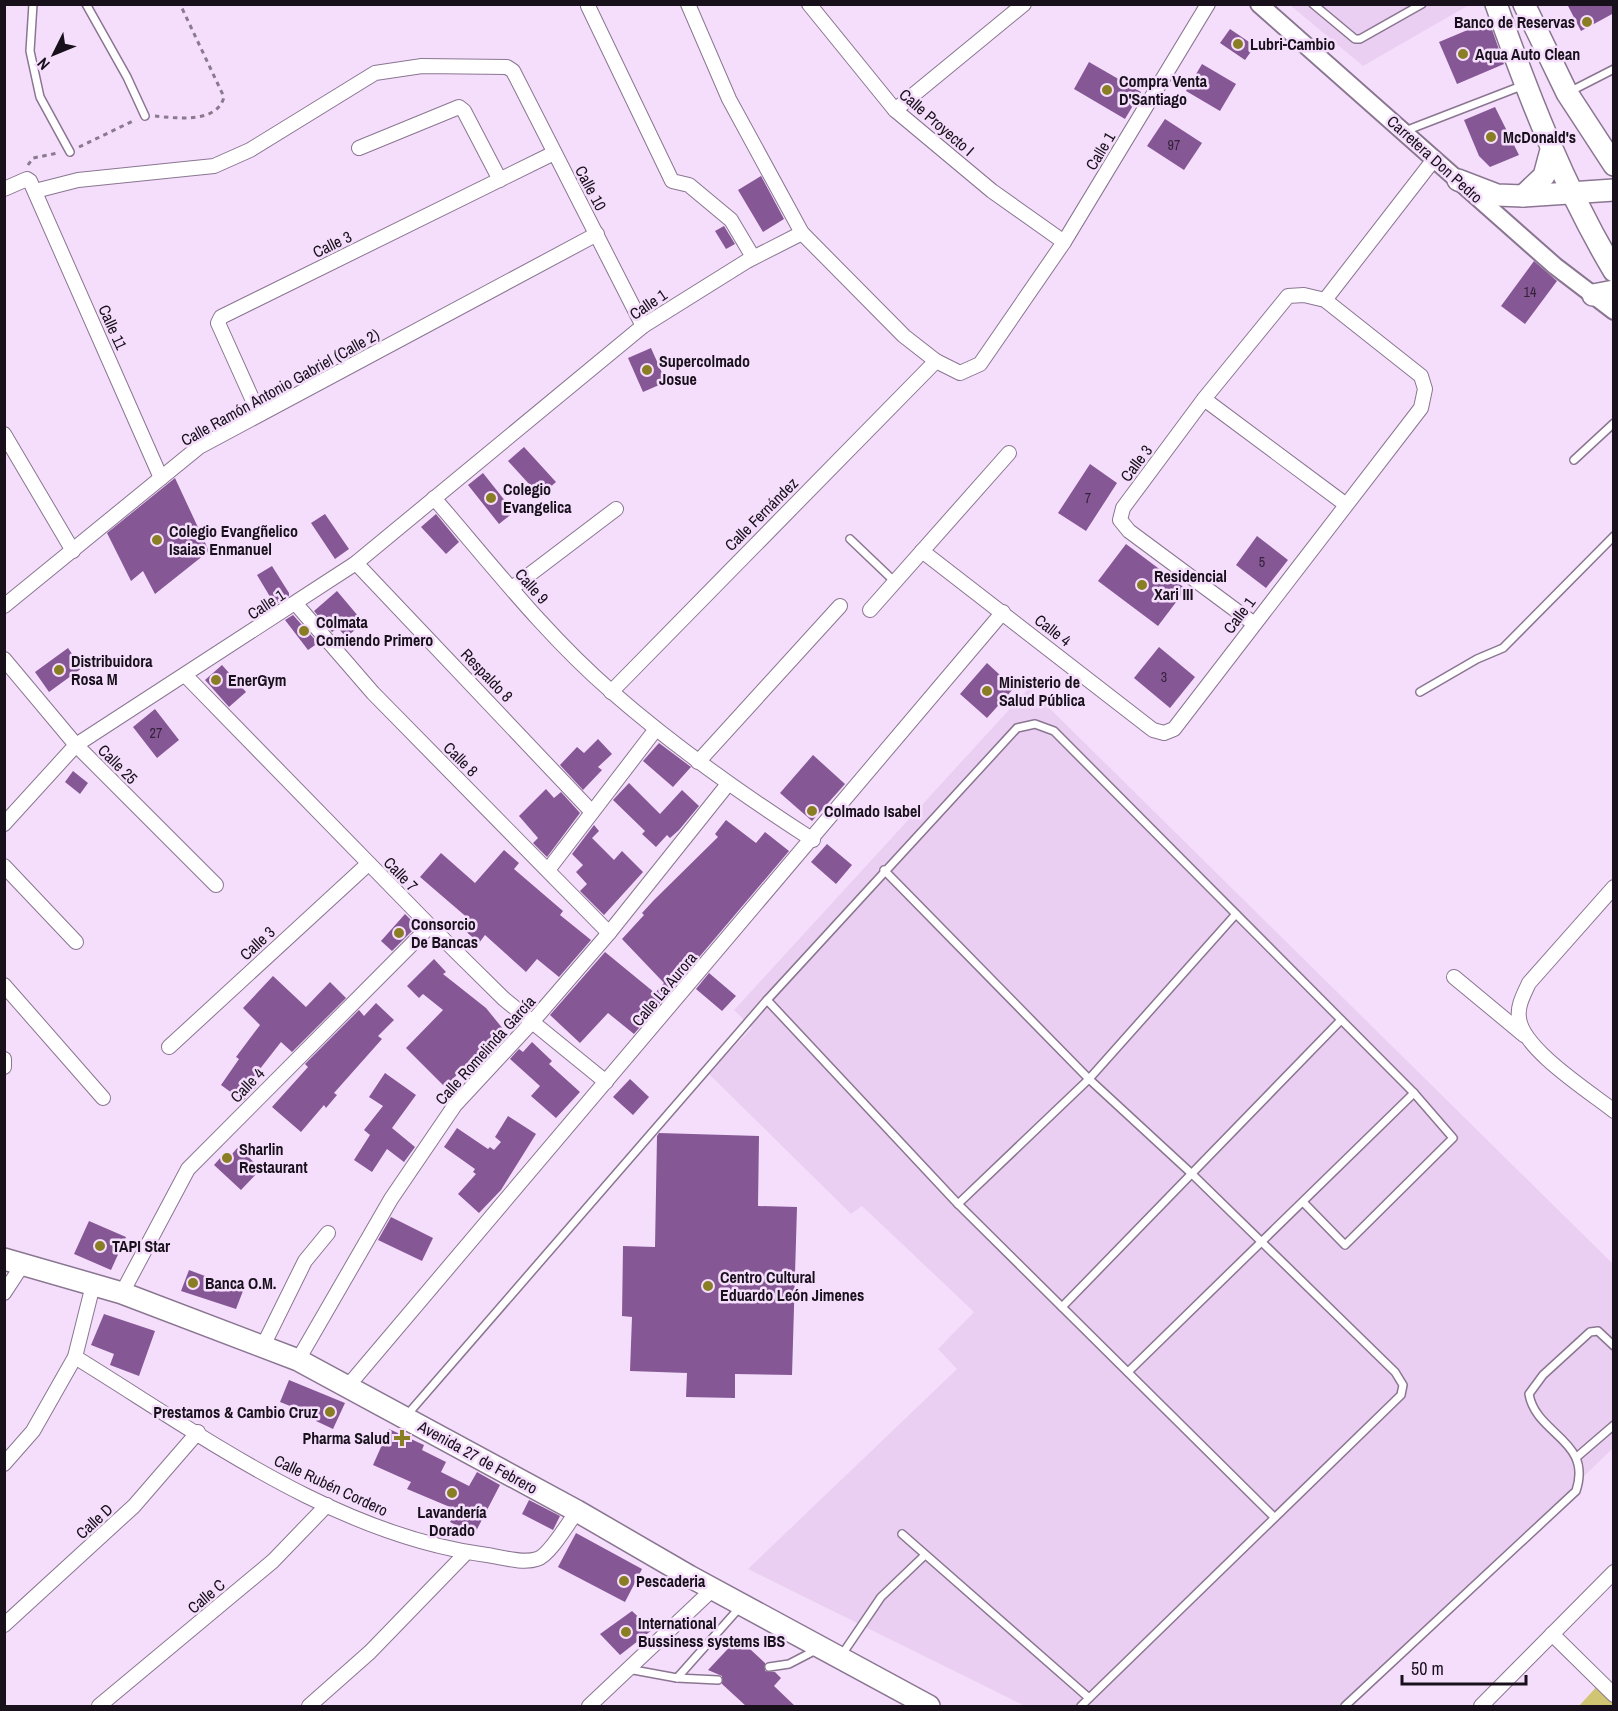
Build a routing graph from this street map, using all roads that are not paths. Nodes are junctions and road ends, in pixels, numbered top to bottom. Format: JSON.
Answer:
{"nodes":[{"id":1,"x":33,"y":4,"type":"edge"},
{"id":2,"x":86,"y":4,"type":"edge"},
{"id":3,"x":688,"y":4,"type":"edge"},
{"id":4,"x":809,"y":4,"type":"edge"},
{"id":5,"x":1024,"y":4,"type":"edge"},
{"id":6,"x":1208,"y":4,"type":"edge"},
{"id":7,"x":1259,"y":4,"type":"edge"},
{"id":8,"x":1313,"y":4,"type":"edge"},
{"id":9,"x":1422,"y":4,"type":"edge"},
{"id":10,"x":1496,"y":4,"type":"edge"},
{"id":11,"x":1524,"y":4,"type":"edge"},
{"id":12,"x":588,"y":6,"type":"dead end"},
{"id":13,"x":1614,"y":69,"type":"edge"},
{"id":14,"x":1526,"y":84,"type":"junction"},
{"id":15,"x":1567,"y":93,"type":"junction"},
{"id":16,"x":895,"y":110,"type":"junction"},
{"id":17,"x":145,"y":116,"type":"road end"},
{"id":18,"x":1404,"y":131,"type":"junction"},
{"id":19,"x":359,"y":148,"type":"dead end"},
{"id":20,"x":1551,"y":150,"type":"junction"},
{"id":21,"x":70,"y":152,"type":"dead end"},
{"id":22,"x":554,"y":153,"type":"junction"},
{"id":23,"x":1435,"y":158,"type":"junction"},
{"id":24,"x":1614,"y":165,"type":"edge"},
{"id":25,"x":500,"y":180,"type":"junction"},
{"id":26,"x":1458,"y":180,"type":"junction"},
{"id":27,"x":4,"y":189,"type":"edge"},
{"id":28,"x":1614,"y":190,"type":"edge"},
{"id":29,"x":35,"y":191,"type":"junction"},
{"id":30,"x":1571,"y":191,"type":"junction"},
{"id":31,"x":1523,"y":196,"type":"junction"},
{"id":32,"x":802,"y":233,"type":"junction"},
{"id":33,"x":597,"y":234,"type":"junction"},
{"id":34,"x":1064,"y":242,"type":"junction"},
{"id":35,"x":753,"y":257,"type":"junction"},
{"id":36,"x":1614,"y":271,"type":"edge"},
{"id":37,"x":1603,"y":293,"type":"edge"},
{"id":38,"x":1288,"y":296,"type":"joint"},
{"id":39,"x":1325,"y":300,"type":"junction"},
{"id":40,"x":1614,"y":311,"type":"edge"},
{"id":41,"x":643,"y":326,"type":"junction"},
{"id":42,"x":936,"y":361,"type":"junction"},
{"id":43,"x":1204,"y":399,"type":"junction"},
{"id":44,"x":259,"y":414,"type":"junction"},
{"id":45,"x":1614,"y":423,"type":"edge"},
{"id":46,"x":4,"y":434,"type":"edge"},
{"id":47,"x":1009,"y":453,"type":"dead end"},
{"id":48,"x":1574,"y":460,"type":"dead end"},
{"id":49,"x":161,"y":477,"type":"junction"},
{"id":50,"x":434,"y":498,"type":"junction"},
{"id":51,"x":1345,"y":504,"type":"junction"},
{"id":52,"x":616,"y":509,"type":"dead end"},
{"id":53,"x":1614,"y":536,"type":"edge"},
{"id":54,"x":850,"y":539,"type":"dead end"},
{"id":55,"x":73,"y":551,"type":"junction"},
{"id":56,"x":922,"y":551,"type":"junction"},
{"id":57,"x":356,"y":563,"type":"junction"},
{"id":58,"x":894,"y":580,"type":"junction"},
{"id":59,"x":512,"y":588,"type":"junction"},
{"id":60,"x":296,"y":604,"type":"junction"},
{"id":61,"x":4,"y":606,"type":"edge"},
{"id":62,"x":840,"y":606,"type":"dead end"},
{"id":63,"x":870,"y":610,"type":"dead end"},
{"id":64,"x":1003,"y":612,"type":"junction"},
{"id":65,"x":1253,"y":623,"type":"junction"},
{"id":66,"x":4,"y":659,"type":"edge"},
{"id":67,"x":185,"y":675,"type":"junction"},
{"id":68,"x":611,"y":692,"type":"junction"},
{"id":69,"x":1420,"y":692,"type":"dead end"},
{"id":70,"x":656,"y":729,"type":"junction"},
{"id":71,"x":1164,"y":733,"type":"joint"},
{"id":72,"x":76,"y":746,"type":"junction"},
{"id":73,"x":698,"y":762,"type":"junction"},
{"id":74,"x":728,"y":784,"type":"junction"},
{"id":75,"x":592,"y":812,"type":"junction"},
{"id":76,"x":4,"y":824,"type":"edge"},
{"id":77,"x":813,"y":840,"type":"junction"},
{"id":78,"x":368,"y":864,"type":"junction"},
{"id":79,"x":4,"y":866,"type":"edge"},
{"id":80,"x":548,"y":870,"type":"junction"},
{"id":81,"x":884,"y":870,"type":"junction"},
{"id":82,"x":216,"y":885,"type":"dead end"},
{"id":83,"x":1614,"y":887,"type":"edge"},
{"id":84,"x":1236,"y":914,"type":"junction"},
{"id":85,"x":429,"y":926,"type":"junction"},
{"id":86,"x":609,"y":933,"type":"junction"},
{"id":87,"x":76,"y":942,"type":"dead end"},
{"id":88,"x":1454,"y":977,"type":"dead end"},
{"id":89,"x":4,"y":985,"type":"edge"},
{"id":90,"x":767,"y":1000,"type":"junction"},
{"id":91,"x":1341,"y":1020,"type":"junction"},
{"id":92,"x":533,"y":1022,"type":"junction"},
{"id":93,"x":1525,"y":1036,"type":"junction"},
{"id":94,"x":169,"y":1047,"type":"dead end"},
{"id":95,"x":4,"y":1059,"type":"edge"},
{"id":96,"x":4,"y":1067,"type":"edge"},
{"id":97,"x":1089,"y":1079,"type":"junction"},
{"id":98,"x":606,"y":1082,"type":"junction"},
{"id":99,"x":1414,"y":1093,"type":"junction"},
{"id":100,"x":103,"y":1098,"type":"dead end"},
{"id":101,"x":1614,"y":1111,"type":"edge"},
{"id":102,"x":1192,"y":1174,"type":"junction"},
{"id":103,"x":1303,"y":1202,"type":"junction"},
{"id":104,"x":958,"y":1204,"type":"junction"},
{"id":105,"x":328,"y":1233,"type":"dead end"},
{"id":106,"x":1262,"y":1244,"type":"junction"},
{"id":107,"x":14,"y":1262,"type":"edge"},
{"id":108,"x":93,"y":1285,"type":"junction"},
{"id":109,"x":4,"y":1293,"type":"edge"},
{"id":110,"x":122,"y":1293,"type":"junction"},
{"id":111,"x":1062,"y":1307,"type":"junction"},
{"id":112,"x":263,"y":1346,"type":"junction"},
{"id":113,"x":1614,"y":1347,"type":"edge"},
{"id":114,"x":75,"y":1357,"type":"junction"},
{"id":115,"x":298,"y":1360,"type":"junction"},
{"id":116,"x":1128,"y":1372,"type":"junction"},
{"id":117,"x":348,"y":1386,"type":"junction"},
{"id":118,"x":405,"y":1417,"type":"junction"},
{"id":119,"x":1614,"y":1425,"type":"edge"},
{"id":120,"x":198,"y":1432,"type":"junction"},
{"id":121,"x":1578,"y":1456,"type":"junction"},
{"id":122,"x":4,"y":1464,"type":"edge"},
{"id":123,"x":327,"y":1505,"type":"junction"},
{"id":124,"x":577,"y":1511,"type":"junction"},
{"id":125,"x":1274,"y":1517,"type":"junction"},
{"id":126,"x":902,"y":1534,"type":"dead end"},
{"id":127,"x":466,"y":1553,"type":"junction"},
{"id":128,"x":925,"y":1555,"type":"junction"},
{"id":129,"x":1614,"y":1572,"type":"edge"},
{"id":130,"x":713,"y":1589,"type":"junction"},
{"id":131,"x":741,"y":1605,"type":"junction"},
{"id":132,"x":4,"y":1625,"type":"edge"},
{"id":133,"x":1552,"y":1634,"type":"junction"},
{"id":134,"x":830,"y":1653,"type":"junction"},
{"id":135,"x":769,"y":1667,"type":"dead end"},
{"id":136,"x":628,"y":1670,"type":"junction"},
{"id":137,"x":677,"y":1678,"type":"junction"},
{"id":138,"x":718,"y":1680,"type":"dead end"},
{"id":139,"x":1614,"y":1695,"type":"edge"},
{"id":140,"x":1089,"y":1698,"type":"junction"},
{"id":141,"x":99,"y":1707,"type":"edge"},
{"id":142,"x":309,"y":1707,"type":"edge"},
{"id":143,"x":590,"y":1707,"type":"edge"},
{"id":144,"x":929,"y":1707,"type":"edge"},
{"id":145,"x":1081,"y":1707,"type":"edge"},
{"id":146,"x":1345,"y":1707,"type":"edge"},
{"id":147,"x":1481,"y":1707,"type":"edge"}],
"edges":[{"from":1,"to":21,"type":"lane"},
{"from":2,"to":17,"type":"lane"},
{"from":3,"to":32,"type":"street"},
{"from":4,"to":16,"type":"street","name":"Calle Proyecto I"},
{"from":5,"to":16,"type":"street"},
{"from":6,"to":34,"type":"street","name":"Calle 1"},
{"from":7,"to":18,"type":"street","name":"Carretera Don Pedro"},
{"from":8,"to":9,"type":"lane"},
{"from":10,"to":14,"type":"main road"},
{"from":11,"to":15,"type":"main road"},
{"from":12,"to":35,"type":"street"},
{"from":13,"to":15,"type":"lane"},
{"from":14,"to":18,"type":"lane"},
{"from":14,"to":20,"type":"main road"},
{"from":15,"to":24,"type":"main road"},
{"from":16,"to":34,"type":"street","name":"Calle Proyecto I"},
{"from":18,"to":23,"type":"street","name":"Carretera Don Pedro"},
{"from":19,"to":25,"type":"street"},
{"from":20,"to":30,"type":"main road"},
{"from":20,"to":31,"type":"main road"},
{"from":22,"to":25,"type":"street","name":"Calle 3"},
{"from":22,"to":29,"type":"street","name":"Calle 10"},
{"from":22,"to":33,"type":"street","name":"Calle 10"},
{"from":23,"to":26,"type":"street","name":"Carretera Don Pedro"},
{"from":23,"to":39,"type":"street"},
{"from":25,"to":44,"type":"street","name":"Calle 3"},
{"from":26,"to":31,"type":"main road"},
{"from":26,"to":37,"type":"street","name":"Carretera Don Pedro"},
{"from":27,"to":29,"type":"street"},
{"from":28,"to":30,"type":"main road"},
{"from":29,"to":49,"type":"street","name":"Calle 11"},
{"from":30,"to":31,"type":"main road"},
{"from":30,"to":36,"type":"main road"},
{"from":32,"to":35,"type":"street","name":"Calle 1"},
{"from":32,"to":42,"type":"street","name":"Calle 1"},
{"from":33,"to":41,"type":"street","name":"Calle 10"},
{"from":33,"to":44,"type":"street","name":"Calle Ramón Antonio Gabriel (Calle 2)"},
{"from":34,"to":42,"type":"street","name":"Calle 1"},
{"from":35,"to":41,"type":"street","name":"Calle 1"},
{"from":37,"to":40,"type":"street","name":"Carretera Don Pedro"},
{"from":38,"to":39,"type":"street","name":"Calle 1"},
{"from":38,"to":43,"type":"street","name":"Calle 3"},
{"from":39,"to":51,"type":"street","name":"Calle 1"},
{"from":41,"to":50,"type":"street","name":"Calle 1"},
{"from":42,"to":68,"type":"street","name":"Calle Fernández"},
{"from":43,"to":51,"type":"street"},
{"from":43,"to":65,"type":"street","name":"Calle 3"},
{"from":44,"to":49,"type":"street","name":"Calle Ramón Antonio Gabriel (Calle 2)"},
{"from":45,"to":48,"type":"lane"},
{"from":46,"to":55,"type":"street"},
{"from":47,"to":56,"type":"street"},
{"from":49,"to":55,"type":"street","name":"Calle Ramón Antonio Gabriel (Calle 2)"},
{"from":50,"to":57,"type":"street","name":"Calle 1"},
{"from":50,"to":59,"type":"street","name":"Calle 9"},
{"from":51,"to":65,"type":"street","name":"Calle 1"},
{"from":52,"to":59,"type":"street"},
{"from":53,"to":69,"type":"lane"},
{"from":54,"to":58,"type":"lane"},
{"from":55,"to":61,"type":"street","name":"Calle Ramón Antonio Gabriel (Calle 2)"},
{"from":56,"to":58,"type":"street"},
{"from":56,"to":64,"type":"street","name":"Calle 4"},
{"from":57,"to":60,"type":"street","name":"Calle 1"},
{"from":57,"to":75,"type":"street","name":"Respaldo 8"},
{"from":58,"to":63,"type":"street"},
{"from":59,"to":68,"type":"street","name":"Calle 9"},
{"from":60,"to":67,"type":"street","name":"Calle 1"},
{"from":60,"to":80,"type":"street","name":"Calle 8"},
{"from":62,"to":73,"type":"street"},
{"from":64,"to":71,"type":"street","name":"Calle 4"},
{"from":64,"to":77,"type":"street","name":"Calle La Aurora"},
{"from":65,"to":71,"type":"street","name":"Calle 1"},
{"from":66,"to":72,"type":"street","name":"Calle 25"},
{"from":67,"to":72,"type":"street","name":"Calle 1"},
{"from":67,"to":78,"type":"street","name":"Calle 7"},
{"from":68,"to":70,"type":"street","name":"Calle 9"},
{"from":70,"to":73,"type":"street"},
{"from":70,"to":75,"type":"street"},
{"from":72,"to":76,"type":"street","name":"Calle 1"},
{"from":72,"to":82,"type":"street","name":"Calle 25"},
{"from":73,"to":74,"type":"street"},
{"from":74,"to":77,"type":"street"},
{"from":74,"to":86,"type":"street","name":"Calle Romelinda García"},
{"from":75,"to":80,"type":"street"},
{"from":77,"to":98,"type":"street","name":"Calle La Aurora"},
{"from":78,"to":85,"type":"street","name":"Calle 7"},
{"from":78,"to":94,"type":"street","name":"Calle 3"},
{"from":79,"to":87,"type":"street"},
{"from":80,"to":86,"type":"street","name":"Calle 8"},
{"from":81,"to":84,"type":"lane"},
{"from":81,"to":90,"type":"lane"},
{"from":81,"to":97,"type":"lane"},
{"from":83,"to":93,"type":"street"},
{"from":84,"to":91,"type":"lane"},
{"from":84,"to":97,"type":"lane"},
{"from":85,"to":92,"type":"street","name":"Calle 7"},
{"from":85,"to":110,"type":"street","name":"Calle 4"},
{"from":86,"to":92,"type":"street","name":"Calle Romelinda García"},
{"from":88,"to":93,"type":"street"},
{"from":89,"to":100,"type":"street"},
{"from":90,"to":104,"type":"lane"},
{"from":90,"to":118,"type":"lane"},
{"from":91,"to":99,"type":"lane"},
{"from":91,"to":102,"type":"lane"},
{"from":92,"to":98,"type":"street","name":"Calle 7"},
{"from":92,"to":115,"type":"street","name":"Calle Romelinda García"},
{"from":93,"to":101,"type":"street"},
{"from":95,"to":96,"type":"street"},
{"from":97,"to":102,"type":"lane"},
{"from":97,"to":104,"type":"lane"},
{"from":98,"to":117,"type":"street","name":"Calle La Aurora"},
{"from":99,"to":103,"type":"lane"},
{"from":99,"to":103,"type":"lane"},
{"from":102,"to":106,"type":"lane"},
{"from":102,"to":111,"type":"lane"},
{"from":103,"to":106,"type":"lane"},
{"from":104,"to":111,"type":"lane"},
{"from":105,"to":112,"type":"street"},
{"from":106,"to":116,"type":"lane"},
{"from":106,"to":125,"type":"lane"},
{"from":107,"to":108,"type":"main road","name":"Avenida 27 de Febrero"},
{"from":107,"to":109,"type":"street"},
{"from":108,"to":110,"type":"main road","name":"Avenida 27 de Febrero"},
{"from":108,"to":114,"type":"street"},
{"from":110,"to":112,"type":"main road","name":"Avenida 27 de Febrero"},
{"from":111,"to":116,"type":"lane"},
{"from":112,"to":115,"type":"main road","name":"Avenida 27 de Febrero"},
{"from":113,"to":121,"type":"lane"},
{"from":114,"to":120,"type":"street","name":"Calle Rubén Cordero"},
{"from":114,"to":122,"type":"street"},
{"from":115,"to":117,"type":"main road","name":"Avenida 27 de Febrero"},
{"from":116,"to":125,"type":"lane"},
{"from":117,"to":118,"type":"main road","name":"Avenida 27 de Febrero"},
{"from":118,"to":124,"type":"main road","name":"Avenida 27 de Febrero"},
{"from":119,"to":121,"type":"lane"},
{"from":120,"to":123,"type":"street","name":"Calle Rubén Cordero"},
{"from":120,"to":132,"type":"street","name":"Calle D"},
{"from":121,"to":146,"type":"lane"},
{"from":123,"to":127,"type":"street","name":"Calle Rubén Cordero"},
{"from":123,"to":141,"type":"street","name":"Calle C"},
{"from":124,"to":127,"type":"street","name":"Calle Rubén Cordero"},
{"from":124,"to":130,"type":"main road","name":"Avenida 27 de Febrero"},
{"from":125,"to":140,"type":"lane"},
{"from":126,"to":128,"type":"lane"},
{"from":127,"to":142,"type":"street"},
{"from":128,"to":134,"type":"lane"},
{"from":128,"to":140,"type":"lane"},
{"from":129,"to":133,"type":"street"},
{"from":130,"to":131,"type":"main road","name":"Avenida 27 de Febrero"},
{"from":130,"to":136,"type":"street"},
{"from":131,"to":134,"type":"main road","name":"Avenida 27 de Febrero"},
{"from":131,"to":137,"type":"lane"},
{"from":133,"to":139,"type":"street"},
{"from":133,"to":147,"type":"street"},
{"from":134,"to":135,"type":"lane"},
{"from":134,"to":144,"type":"main road","name":"Avenida 27 de Febrero"},
{"from":136,"to":137,"type":"lane"},
{"from":136,"to":143,"type":"street"},
{"from":137,"to":138,"type":"lane"},
{"from":140,"to":145,"type":"lane"}]}
